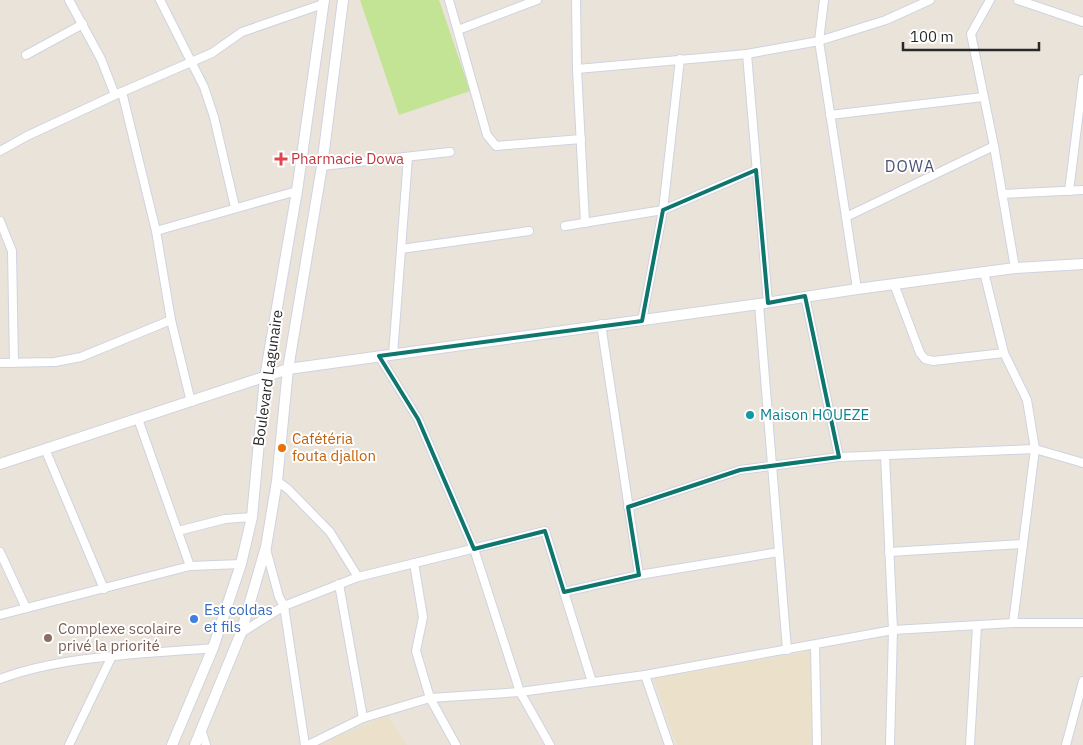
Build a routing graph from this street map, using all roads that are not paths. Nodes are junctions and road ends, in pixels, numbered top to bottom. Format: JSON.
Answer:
{"nodes":[{"id":1,"x":69,"y":0,"type":"edge"},
{"id":2,"x":160,"y":0,"type":"edge"},
{"id":3,"x":343,"y":0,"type":"edge"},
{"id":4,"x":449,"y":0,"type":"edge"},
{"id":5,"x":537,"y":0,"type":"edge"},
{"id":6,"x":576,"y":0,"type":"edge"},
{"id":7,"x":824,"y":0,"type":"edge"},
{"id":8,"x":928,"y":0,"type":"edge"},
{"id":9,"x":990,"y":0,"type":"edge"},
{"id":10,"x":1018,"y":0,"type":"edge"},
{"id":11,"x":323,"y":2,"type":"edge"},
{"id":12,"x":1083,"y":22,"type":"edge"},
{"id":13,"x":83,"y":24,"type":"junction"},
{"id":14,"x":458,"y":30,"type":"junction"},
{"id":15,"x":819,"y":41,"type":"junction"},
{"id":16,"x":747,"y":54,"type":"junction"},
{"id":17,"x":26,"y":55,"type":"dead end"},
{"id":18,"x":680,"y":59,"type":"junction"},
{"id":19,"x":192,"y":62,"type":"junction"},
{"id":20,"x":577,"y":69,"type":"junction"},
{"id":21,"x":1083,"y":79,"type":"edge"},
{"id":22,"x":118,"y":93,"type":"junction"},
{"id":23,"x":983,"y":96,"type":"junction"},
{"id":24,"x":830,"y":116,"type":"junction"},
{"id":25,"x":581,"y":138,"type":"junction"},
{"id":26,"x":994,"y":146,"type":"junction"},
{"id":27,"x":0,"y":151,"type":"edge"},
{"id":28,"x":450,"y":152,"type":"dead end"},
{"id":29,"x":408,"y":157,"type":"junction"},
{"id":30,"x":322,"y":166,"type":"junction"},
{"id":31,"x":756,"y":170,"type":"junction"},
{"id":32,"x":1083,"y":190,"type":"edge"},
{"id":33,"x":297,"y":191,"type":"junction"},
{"id":34,"x":1069,"y":191,"type":"junction"},
{"id":35,"x":1002,"y":194,"type":"junction"},
{"id":36,"x":235,"y":207,"type":"junction"},
{"id":37,"x":662,"y":210,"type":"junction"},
{"id":38,"x":846,"y":217,"type":"junction"},
{"id":39,"x":0,"y":221,"type":"edge"},
{"id":40,"x":585,"y":223,"type":"junction"},
{"id":41,"x":565,"y":226,"type":"dead end"},
{"id":42,"x":156,"y":231,"type":"junction"},
{"id":43,"x":529,"y":231,"type":"dead end"},
{"id":44,"x":401,"y":249,"type":"junction"},
{"id":45,"x":1083,"y":264,"type":"edge"},
{"id":46,"x":1015,"y":268,"type":"junction"},
{"id":47,"x":984,"y":272,"type":"junction"},
{"id":48,"x":894,"y":284,"type":"junction"},
{"id":49,"x":857,"y":289,"type":"junction"},
{"id":50,"x":805,"y":296,"type":"junction"},
{"id":51,"x":763,"y":304,"type":"junction"},
{"id":52,"x":171,"y":320,"type":"junction"},
{"id":53,"x":642,"y":321,"type":"junction"},
{"id":54,"x":601,"y":324,"type":"junction"},
{"id":55,"x":1004,"y":352,"type":"junction"},
{"id":56,"x":393,"y":355,"type":"junction"},
{"id":57,"x":378,"y":356,"type":"junction"},
{"id":58,"x":14,"y":362,"type":"junction"},
{"id":59,"x":0,"y":363,"type":"edge"},
{"id":60,"x":288,"y":369,"type":"junction"},
{"id":61,"x":265,"y":377,"type":"junction"},
{"id":62,"x":191,"y":402,"type":"junction"},
{"id":63,"x":138,"y":419,"type":"junction"},
{"id":64,"x":45,"y":449,"type":"junction"},
{"id":65,"x":1035,"y":449,"type":"junction"},
{"id":66,"x":885,"y":455,"type":"junction"},
{"id":67,"x":839,"y":457,"type":"junction"},
{"id":68,"x":1083,"y":463,"type":"edge"},
{"id":69,"x":0,"y":464,"type":"edge"},
{"id":70,"x":772,"y":464,"type":"junction"},
{"id":71,"x":277,"y":481,"type":"junction"},
{"id":72,"x":628,"y":507,"type":"junction"},
{"id":73,"x":252,"y":517,"type":"junction"},
{"id":74,"x":178,"y":531,"type":"junction"},
{"id":75,"x":1023,"y":544,"type":"junction"},
{"id":76,"x":266,"y":547,"type":"junction"},
{"id":77,"x":474,"y":548,"type":"junction"},
{"id":78,"x":0,"y":552,"type":"edge"},
{"id":79,"x":779,"y":552,"type":"junction"},
{"id":80,"x":889,"y":552,"type":"junction"},
{"id":81,"x":414,"y":563,"type":"junction"},
{"id":82,"x":241,"y":564,"type":"junction"},
{"id":83,"x":190,"y":566,"type":"junction"},
{"id":84,"x":639,"y":575,"type":"junction"},
{"id":85,"x":358,"y":577,"type":"junction"},
{"id":86,"x":339,"y":584,"type":"junction"},
{"id":87,"x":104,"y":589,"type":"junction"},
{"id":88,"x":564,"y":592,"type":"junction"},
{"id":89,"x":284,"y":606,"type":"junction"},
{"id":90,"x":26,"y":608,"type":"junction"},
{"id":91,"x":0,"y":615,"type":"edge"},
{"id":92,"x":1013,"y":623,"type":"junction"},
{"id":93,"x":1083,"y":623,"type":"edge"},
{"id":94,"x":977,"y":626,"type":"junction"},
{"id":95,"x":892,"y":630,"type":"junction"},
{"id":96,"x":241,"y":633,"type":"junction"},
{"id":97,"x":814,"y":645,"type":"junction"},
{"id":98,"x":213,"y":648,"type":"junction"},
{"id":99,"x":787,"y":650,"type":"junction"},
{"id":100,"x":112,"y":656,"type":"junction"},
{"id":101,"x":646,"y":675,"type":"junction"},
{"id":102,"x":0,"y":678,"type":"edge"},
{"id":103,"x":1083,"y":681,"type":"edge"},
{"id":104,"x":592,"y":682,"type":"junction"},
{"id":105,"x":520,"y":692,"type":"junction"},
{"id":106,"x":430,"y":698,"type":"junction"},
{"id":107,"x":1080,"y":707,"type":"edge"},
{"id":108,"x":362,"y":718,"type":"junction"},
{"id":109,"x":202,"y":732,"type":"junction"},
{"id":110,"x":69,"y":745,"type":"edge"},
{"id":111,"x":172,"y":745,"type":"edge"},
{"id":112,"x":195,"y":745,"type":"edge"},
{"id":113,"x":206,"y":745,"type":"edge"},
{"id":114,"x":306,"y":745,"type":"edge"},
{"id":115,"x":456,"y":745,"type":"edge"},
{"id":116,"x":550,"y":745,"type":"edge"},
{"id":117,"x":669,"y":745,"type":"edge"},
{"id":118,"x":817,"y":745,"type":"edge"},
{"id":119,"x":890,"y":745,"type":"edge"},
{"id":120,"x":970,"y":745,"type":"edge"},
{"id":121,"x":1066,"y":745,"type":"edge"}],
"edges":[{"from":1,"to":13,"type":"street"},
{"from":2,"to":19,"type":"street"},
{"from":3,"to":30,"type":"main road","name":"Boulevard Lagunaire"},
{"from":4,"to":14,"type":"street"},
{"from":5,"to":14,"type":"street"},
{"from":6,"to":20,"type":"street"},
{"from":7,"to":15,"type":"street"},
{"from":8,"to":15,"type":"street"},
{"from":9,"to":23,"type":"street"},
{"from":10,"to":12,"type":"street"},
{"from":11,"to":19,"type":"street"},
{"from":11,"to":33,"type":"main road","name":"Boulevard Lagunaire"},
{"from":13,"to":17,"type":"street"},
{"from":13,"to":22,"type":"street"},
{"from":14,"to":25,"type":"street"},
{"from":15,"to":16,"type":"street"},
{"from":15,"to":24,"type":"street"},
{"from":16,"to":18,"type":"street"},
{"from":16,"to":31,"type":"street"},
{"from":18,"to":20,"type":"street"},
{"from":18,"to":37,"type":"street"},
{"from":19,"to":22,"type":"street"},
{"from":19,"to":36,"type":"street"},
{"from":20,"to":25,"type":"street"},
{"from":21,"to":34,"type":"street"},
{"from":22,"to":27,"type":"street"},
{"from":22,"to":42,"type":"street"},
{"from":23,"to":24,"type":"street"},
{"from":23,"to":26,"type":"street"},
{"from":24,"to":38,"type":"street"},
{"from":25,"to":40,"type":"street"},
{"from":26,"to":35,"type":"street"},
{"from":26,"to":38,"type":"street"},
{"from":28,"to":29,"type":"street"},
{"from":29,"to":30,"type":"street"},
{"from":29,"to":44,"type":"street"},
{"from":30,"to":60,"type":"main road","name":"Boulevard Lagunaire"},
{"from":31,"to":37,"type":"street"},
{"from":31,"to":51,"type":"street"},
{"from":32,"to":34,"type":"street"},
{"from":33,"to":36,"type":"street"},
{"from":33,"to":61,"type":"main road","name":"Boulevard Lagunaire"},
{"from":34,"to":35,"type":"street"},
{"from":35,"to":46,"type":"street"},
{"from":36,"to":42,"type":"street"},
{"from":37,"to":40,"type":"street"},
{"from":37,"to":53,"type":"street"},
{"from":38,"to":49,"type":"street"},
{"from":39,"to":58,"type":"street"},
{"from":40,"to":41,"type":"street"},
{"from":42,"to":52,"type":"street"},
{"from":43,"to":44,"type":"street"},
{"from":44,"to":56,"type":"street"},
{"from":45,"to":46,"type":"main road"},
{"from":46,"to":47,"type":"main road"},
{"from":47,"to":48,"type":"main road"},
{"from":47,"to":55,"type":"street"},
{"from":48,"to":49,"type":"main road"},
{"from":48,"to":55,"type":"street"},
{"from":49,"to":50,"type":"main road"},
{"from":50,"to":51,"type":"main road"},
{"from":50,"to":67,"type":"street"},
{"from":51,"to":53,"type":"main road"},
{"from":51,"to":70,"type":"street"},
{"from":52,"to":58,"type":"street"},
{"from":52,"to":62,"type":"street"},
{"from":53,"to":54,"type":"main road"},
{"from":54,"to":56,"type":"main road"},
{"from":54,"to":72,"type":"street"},
{"from":55,"to":65,"type":"street"},
{"from":56,"to":57,"type":"main road"},
{"from":57,"to":60,"type":"main road"},
{"from":57,"to":77,"type":"street"},
{"from":58,"to":59,"type":"street"},
{"from":60,"to":61,"type":"main road"},
{"from":60,"to":71,"type":"main road","name":"Boulevard Lagunaire"},
{"from":61,"to":62,"type":"main road"},
{"from":61,"to":73,"type":"main road","name":"Boulevard Lagunaire"},
{"from":62,"to":63,"type":"main road"},
{"from":63,"to":64,"type":"main road"},
{"from":63,"to":74,"type":"street"},
{"from":64,"to":69,"type":"main road"},
{"from":64,"to":87,"type":"street"},
{"from":65,"to":66,"type":"street"},
{"from":65,"to":68,"type":"street"},
{"from":65,"to":75,"type":"street"},
{"from":66,"to":67,"type":"street"},
{"from":66,"to":80,"type":"street"},
{"from":67,"to":70,"type":"street"},
{"from":70,"to":72,"type":"street"},
{"from":70,"to":79,"type":"street"},
{"from":71,"to":76,"type":"main road","name":"Boulevard Lagunaire"},
{"from":71,"to":85,"type":"street"},
{"from":72,"to":84,"type":"street"},
{"from":73,"to":74,"type":"street"},
{"from":73,"to":82,"type":"main road","name":"Boulevard Lagunaire"},
{"from":74,"to":83,"type":"street"},
{"from":75,"to":80,"type":"street"},
{"from":75,"to":92,"type":"street"},
{"from":76,"to":89,"type":"street"},
{"from":76,"to":96,"type":"main road","name":"Boulevard Lagunaire"},
{"from":77,"to":81,"type":"street"},
{"from":77,"to":88,"type":"street"},
{"from":77,"to":105,"type":"street"},
{"from":78,"to":90,"type":"street"},
{"from":79,"to":84,"type":"street"},
{"from":79,"to":99,"type":"street"},
{"from":80,"to":95,"type":"street"},
{"from":81,"to":85,"type":"street"},
{"from":81,"to":106,"type":"street"},
{"from":82,"to":83,"type":"street"},
{"from":82,"to":98,"type":"main road","name":"Boulevard Lagunaire"},
{"from":83,"to":87,"type":"street"},
{"from":84,"to":88,"type":"street"},
{"from":85,"to":86,"type":"street"},
{"from":86,"to":89,"type":"street"},
{"from":86,"to":108,"type":"street"},
{"from":87,"to":90,"type":"street"},
{"from":88,"to":104,"type":"street"},
{"from":89,"to":96,"type":"street"},
{"from":89,"to":114,"type":"street"},
{"from":90,"to":91,"type":"street"},
{"from":92,"to":93,"type":"street"},
{"from":92,"to":94,"type":"street"},
{"from":94,"to":95,"type":"street"},
{"from":94,"to":120,"type":"street"},
{"from":95,"to":97,"type":"street"},
{"from":95,"to":119,"type":"street"},
{"from":96,"to":109,"type":"main road","name":"Boulevard Lagunaire"},
{"from":97,"to":99,"type":"street"},
{"from":97,"to":118,"type":"street"},
{"from":98,"to":100,"type":"street"},
{"from":98,"to":111,"type":"main road","name":"Boulevard Lagunaire"},
{"from":99,"to":101,"type":"street"},
{"from":100,"to":102,"type":"street"},
{"from":100,"to":110,"type":"street"},
{"from":101,"to":104,"type":"street"},
{"from":101,"to":117,"type":"street"},
{"from":103,"to":107,"type":"street"},
{"from":104,"to":105,"type":"street"},
{"from":105,"to":106,"type":"street"},
{"from":105,"to":116,"type":"street"},
{"from":106,"to":108,"type":"street"},
{"from":106,"to":115,"type":"street"},
{"from":107,"to":121,"type":"street"},
{"from":108,"to":114,"type":"street"},
{"from":109,"to":112,"type":"main road","name":"Boulevard Lagunaire"},
{"from":109,"to":113,"type":"street"}]}
